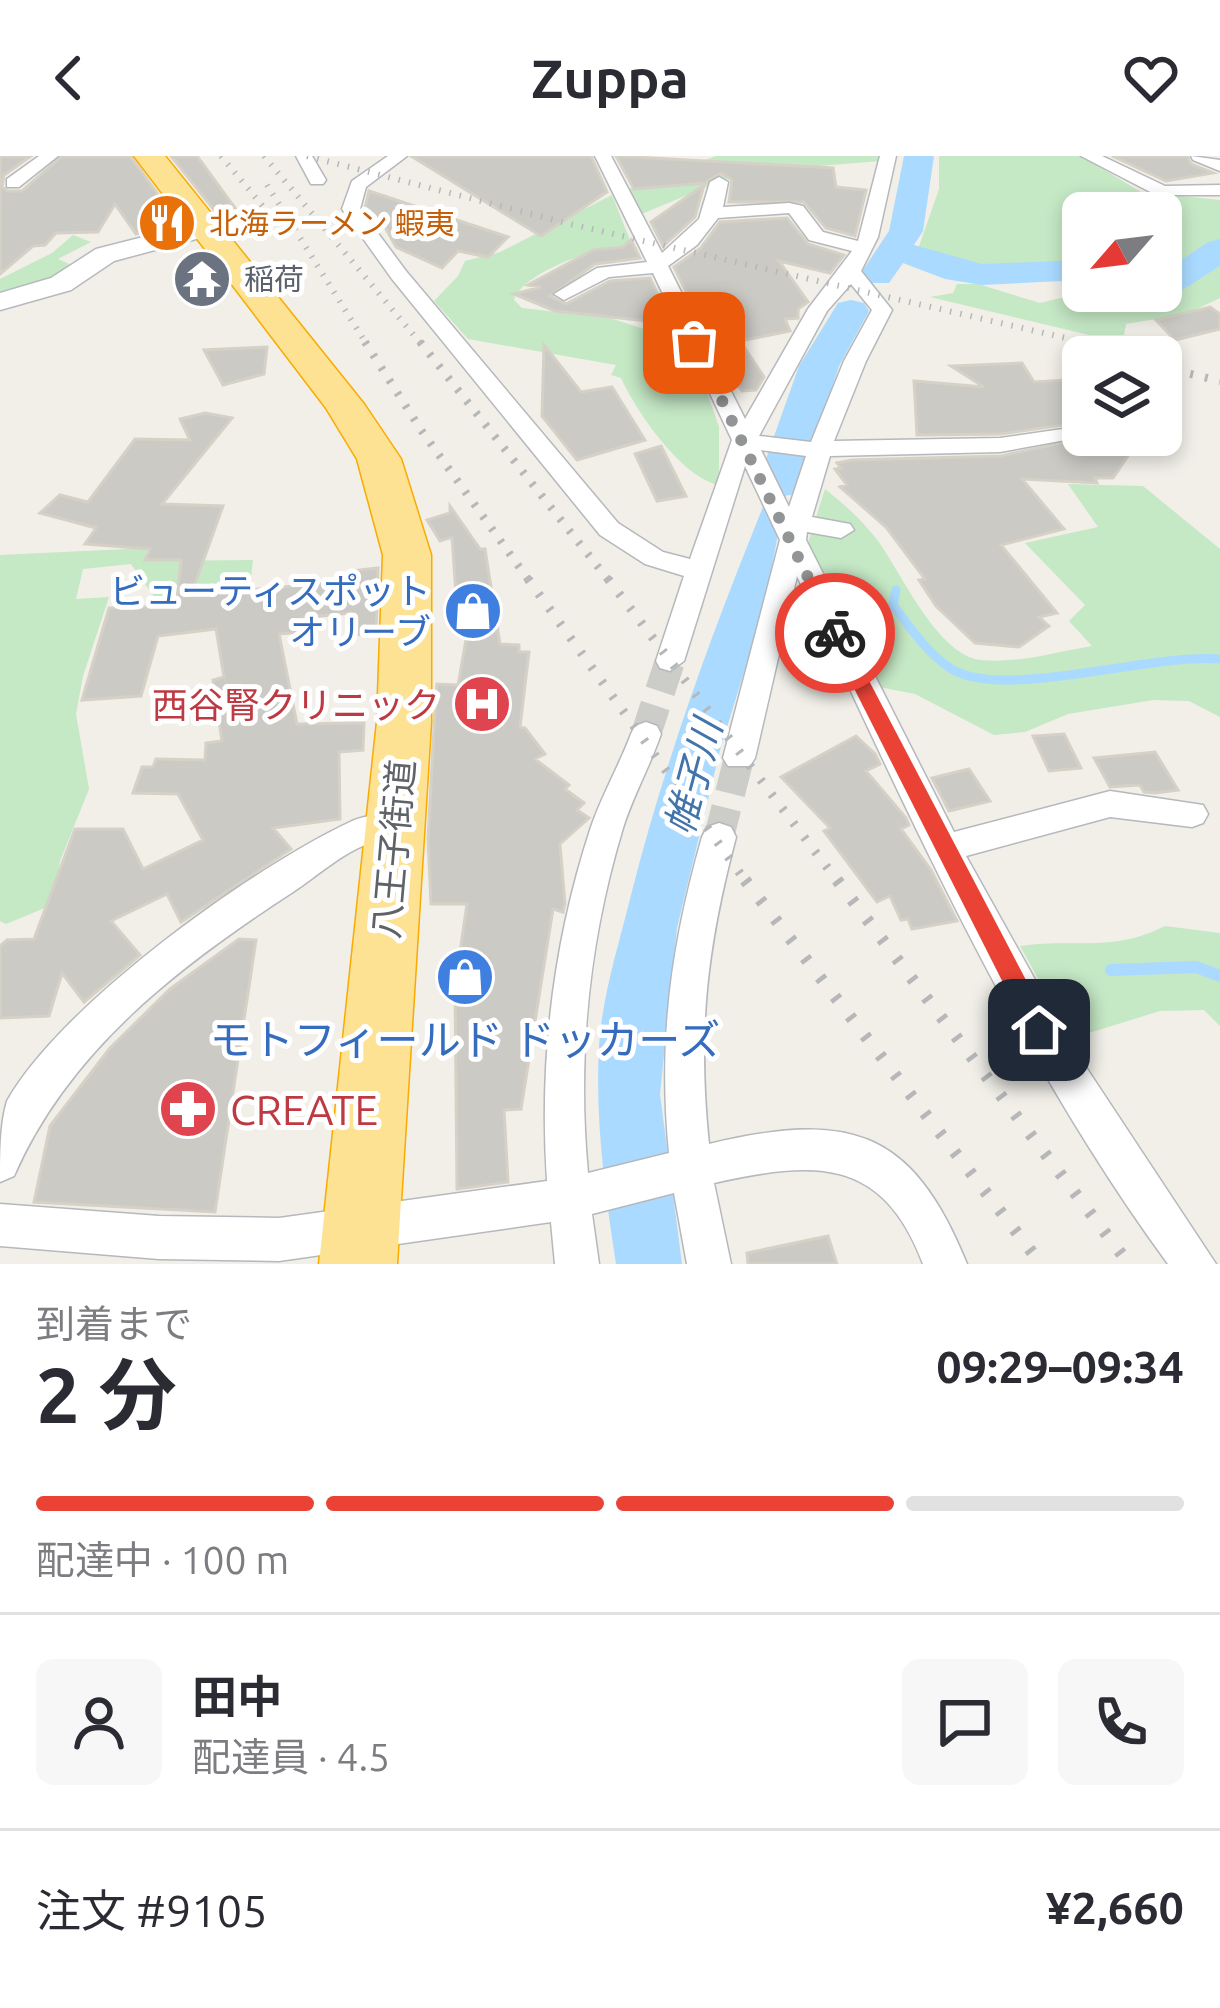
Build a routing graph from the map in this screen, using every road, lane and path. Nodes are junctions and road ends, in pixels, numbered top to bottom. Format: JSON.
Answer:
{"nodes":[{"id":1,"x":50,"y":156,"type":"edge"},
{"id":2,"x":149,"y":156,"type":"edge"},
{"id":3,"x":304,"y":156,"type":"edge"},
{"id":4,"x":399,"y":156,"type":"edge"},
{"id":5,"x":603,"y":156,"type":"edge"},
{"id":6,"x":888,"y":156,"type":"edge"},
{"id":7,"x":1089,"y":156,"type":"edge"},
{"id":8,"x":1198,"y":156,"type":"edge"},
{"id":9,"x":1220,"y":166,"type":"edge"},
{"id":10,"x":317,"y":180,"type":"dead end"},
{"id":11,"x":719,"y":182,"type":"dead end"},
{"id":12,"x":13,"y":183,"type":"dead end"},
{"id":13,"x":1220,"y":190,"type":"edge"},
{"id":14,"x":712,"y":213,"type":"junction"},
{"id":15,"x":206,"y":229,"type":"junction"},
{"id":16,"x":863,"y":248,"type":"junction"},
{"id":17,"x":657,"y":266,"type":"junction"},
{"id":18,"x":850,"y":271,"type":"junction"},
{"id":19,"x":599,"y":297,"type":"dead end"},
{"id":20,"x":0,"y":302,"type":"edge"},
{"id":21,"x":1062,"y":436,"type":"edge"},
{"id":22,"x":753,"y":448,"type":"junction"},
{"id":23,"x":816,"y":449,"type":"junction"},
{"id":24,"x":841,"y":530,"type":"dead end"},
{"id":25,"x":794,"y":536,"type":"junction"},
{"id":26,"x":699,"y":571,"type":"junction"},
{"id":27,"x":670,"y":661,"type":"tunnel mouth"},
{"id":28,"x":646,"y":734,"type":"tunnel mouth"},
{"id":29,"x":739,"y":758,"type":"tunnel mouth"},
{"id":30,"x":1192,"y":814,"type":"dead end"},
{"id":31,"x":395,"y":826,"type":"junction"},
{"id":32,"x":718,"y":837,"type":"tunnel mouth"},
{"id":33,"x":945,"y":848,"type":"junction"},
{"id":34,"x":0,"y":1162,"type":"edge"},
{"id":35,"x":686,"y":1170,"type":"junction"},
{"id":36,"x":576,"y":1196,"type":"junction"},
{"id":37,"x":0,"y":1225,"type":"edge"},
{"id":38,"x":359,"y":1247,"type":"edge"},
{"id":39,"x":577,"y":1264,"type":"edge"},
{"id":40,"x":709,"y":1264,"type":"edge"},
{"id":41,"x":945,"y":1264,"type":"edge"},
{"id":42,"x":1194,"y":1264,"type":"edge"}],
"edges":[{"from":1,"to":12,"type":"street"},
{"from":2,"to":15,"type":"highway","name":"八王子街道"},
{"from":3,"to":10,"type":"street"},
{"from":4,"to":26,"type":"street"},
{"from":5,"to":17,"type":"street"},
{"from":6,"to":16,"type":"street"},
{"from":7,"to":13,"type":"street"},
{"from":8,"to":9,"type":"street"},
{"from":11,"to":14,"type":"street"},
{"from":14,"to":16,"type":"street"},
{"from":14,"to":17,"type":"street"},
{"from":15,"to":20,"type":"street"},
{"from":15,"to":31,"type":"highway","name":"八王子街道"},
{"from":16,"to":18,"type":"street"},
{"from":17,"to":19,"type":"street"},
{"from":17,"to":22,"type":"street"},
{"from":18,"to":22,"type":"street"},
{"from":18,"to":23,"type":"street"},
{"from":21,"to":23,"type":"street"},
{"from":22,"to":23,"type":"street"},
{"from":22,"to":25,"type":"street"},
{"from":22,"to":26,"type":"street"},
{"from":23,"to":25,"type":"street"},
{"from":24,"to":25,"type":"street"},
{"from":25,"to":29,"type":"street"},
{"from":25,"to":33,"type":"street"},
{"from":26,"to":27,"type":"street"},
{"from":28,"to":36,"type":"street"},
{"from":30,"to":33,"type":"street"},
{"from":31,"to":34,"type":"street"},
{"from":31,"to":38,"type":"highway","name":"八王子街道"},
{"from":32,"to":35,"type":"street"},
{"from":33,"to":42,"type":"street"},
{"from":35,"to":36,"type":"street"},
{"from":35,"to":40,"type":"street"},
{"from":35,"to":41,"type":"street"},
{"from":36,"to":38,"type":"street"},
{"from":36,"to":39,"type":"street"},
{"from":37,"to":38,"type":"street"}]}
